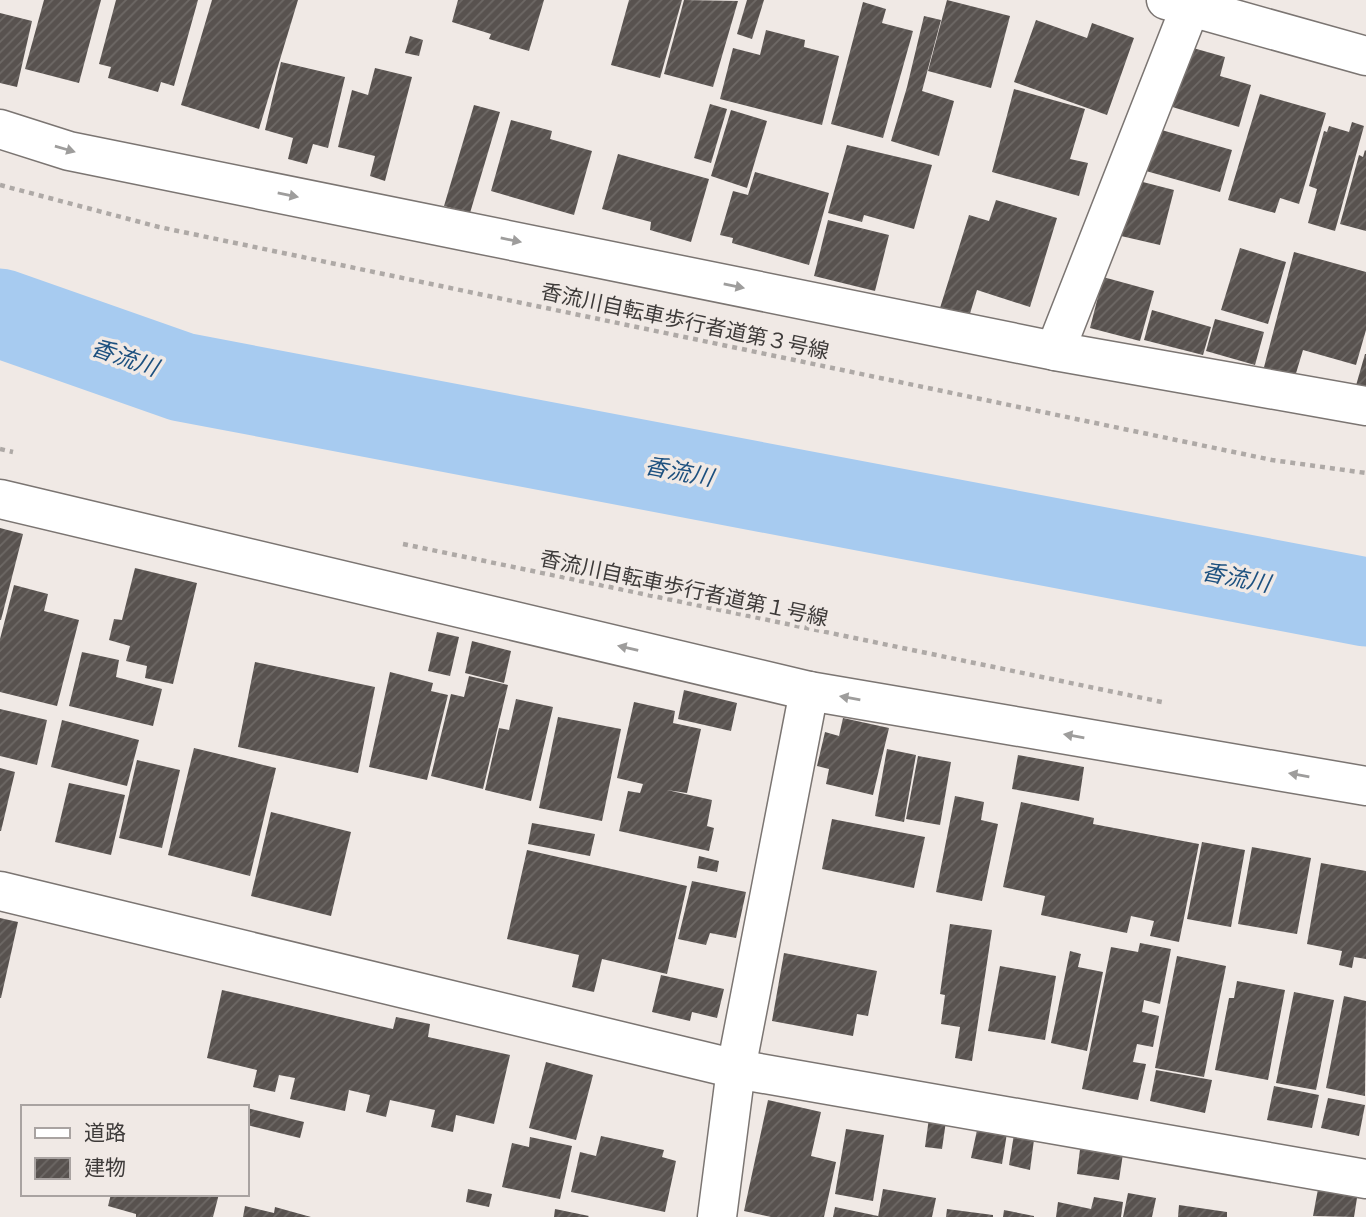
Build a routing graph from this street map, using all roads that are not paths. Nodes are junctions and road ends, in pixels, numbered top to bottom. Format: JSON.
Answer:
{"nodes":[{"id":1,"x":1183,"y":2,"type":"edge"},
{"id":2,"x":1366,"y":56,"type":"edge"},
{"id":3,"x":0,"y":129,"type":"edge"},
{"id":4,"x":1055,"y":351,"type":"junction"},
{"id":5,"x":1366,"y":406,"type":"edge"},
{"id":6,"x":0,"y":499,"type":"edge"},
{"id":7,"x":809,"y":691,"type":"junction"},
{"id":8,"x":1366,"y":786,"type":"edge"},
{"id":9,"x":0,"y":891,"type":"edge"},
{"id":10,"x":736,"y":1069,"type":"junction"},
{"id":11,"x":1366,"y":1179,"type":"edge"},
{"id":12,"x":717,"y":1217,"type":"edge"}],
"edges":[{"from":1,"to":2,"type":"street"},
{"from":1,"to":4,"type":"street"},
{"from":3,"to":4,"type":"street","one_way":true},
{"from":4,"to":5,"type":"street"},
{"from":7,"to":6,"type":"street","one_way":true},
{"from":8,"to":7,"type":"street","one_way":true},
{"from":7,"to":10,"type":"street"},
{"from":9,"to":10,"type":"street"},
{"from":10,"to":11,"type":"street"},
{"from":10,"to":12,"type":"street"}]}
